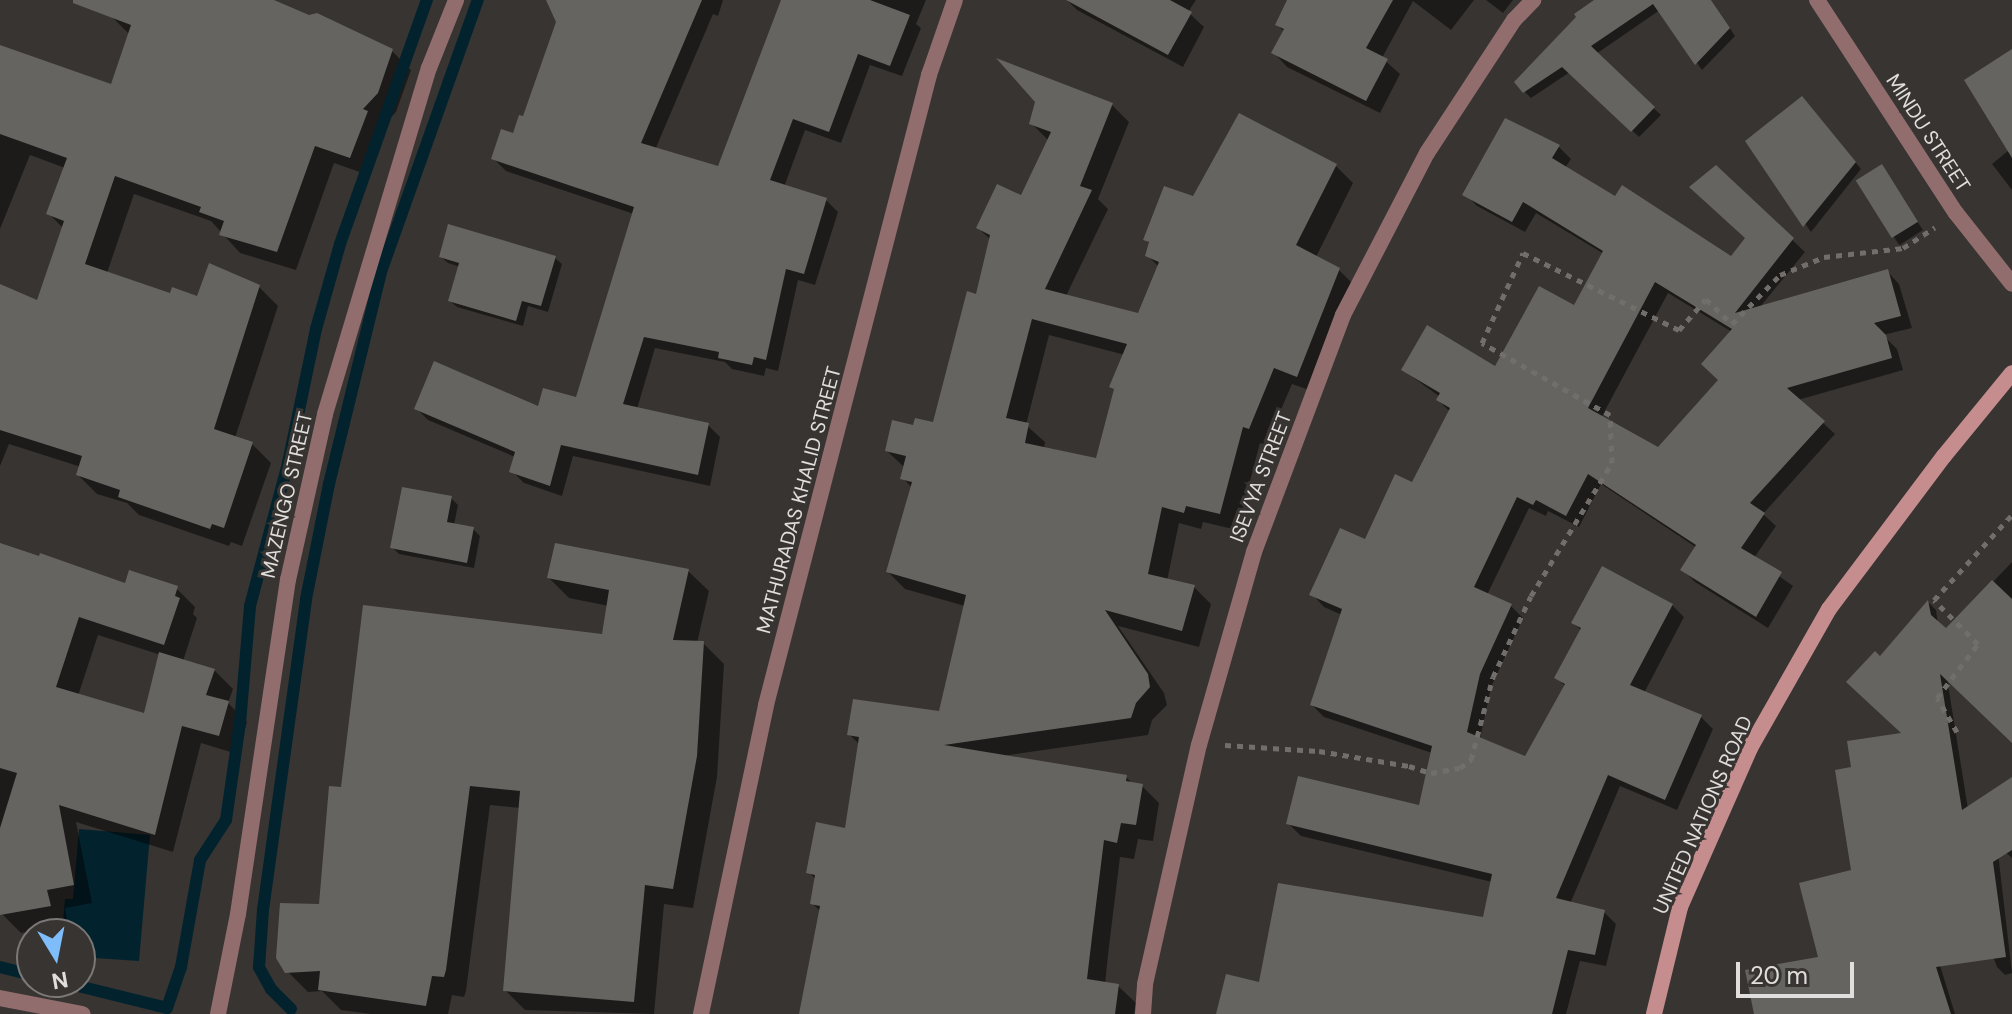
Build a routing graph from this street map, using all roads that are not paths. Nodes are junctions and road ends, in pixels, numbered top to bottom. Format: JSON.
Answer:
{"nodes":[{"id":1,"x":456,"y":0,"type":"edge"},
{"id":2,"x":955,"y":0,"type":"edge"},
{"id":3,"x":1533,"y":0,"type":"edge"},
{"id":4,"x":1817,"y":0,"type":"edge"},
{"id":5,"x":2012,"y":284,"type":"edge"},
{"id":6,"x":2012,"y":373,"type":"edge"},
{"id":7,"x":0,"y":998,"type":"edge"},
{"id":8,"x":82,"y":1014,"type":"edge"},
{"id":9,"x":218,"y":1014,"type":"edge"},
{"id":10,"x":701,"y":1014,"type":"edge"},
{"id":11,"x":1143,"y":1014,"type":"edge"},
{"id":12,"x":1654,"y":1014,"type":"edge"}],
"edges":[{"from":1,"to":9,"type":"street","name":"MAZENGO STREET"},
{"from":2,"to":10,"type":"street","name":"MATHURADAS KHALID STREET"},
{"from":3,"to":11,"type":"street","name":"ISEVYA STREET"},
{"from":4,"to":5,"type":"street","name":"MINDU STREET"},
{"from":6,"to":12,"type":"street","name":"UNITED NATIONS ROAD"},
{"from":7,"to":8,"type":"street"}]}
